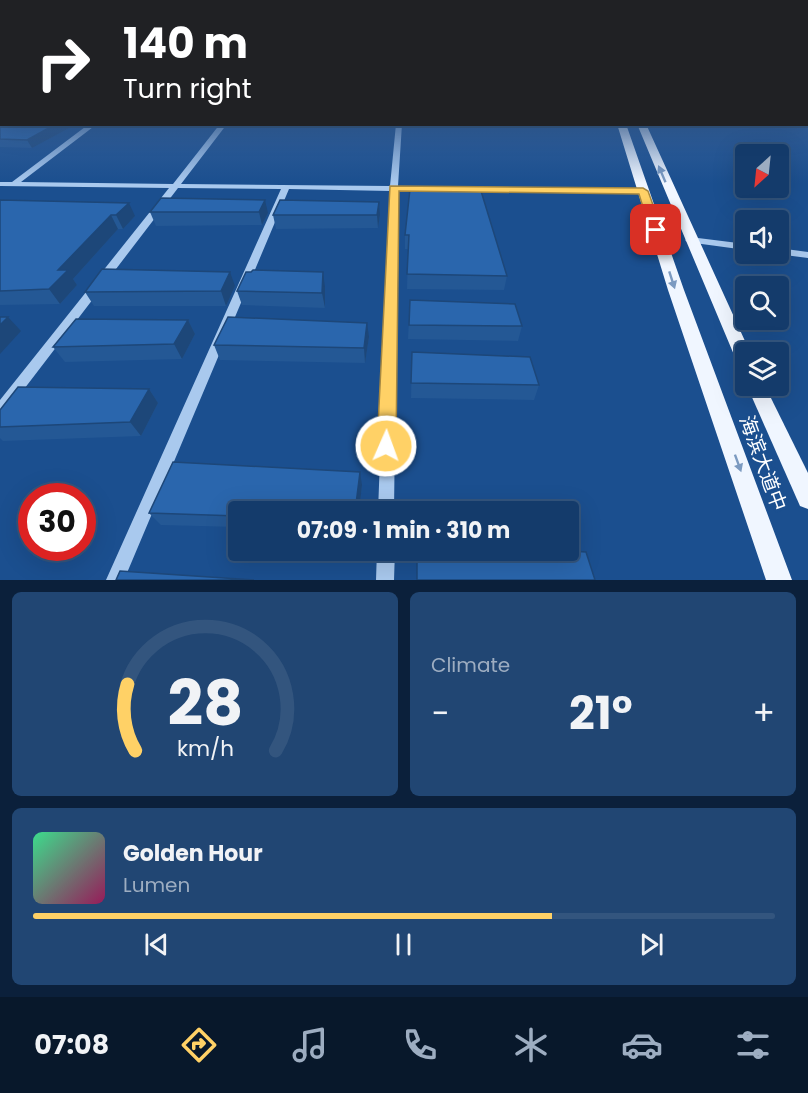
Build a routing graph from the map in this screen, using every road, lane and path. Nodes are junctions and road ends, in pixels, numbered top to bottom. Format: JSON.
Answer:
{"nodes":[{"id":1,"x":87,"y":129,"type":"edge"},
{"id":2,"x":220,"y":129,"type":"edge"},
{"id":3,"x":399,"y":129,"type":"edge"},
{"id":4,"x":623,"y":129,"type":"edge"},
{"id":5,"x":643,"y":129,"type":"edge"},
{"id":6,"x":15,"y":183,"type":"junction"},
{"id":7,"x":0,"y":184,"type":"edge"},
{"id":8,"x":173,"y":186,"type":"junction"},
{"id":9,"x":286,"y":187,"type":"junction"},
{"id":10,"x":394,"y":188,"type":"junction"},
{"id":11,"x":643,"y":191,"type":"junction"},
{"id":12,"x":690,"y":240,"type":"junction"},
{"id":13,"x":735,"y":246,"type":"edge"},
{"id":14,"x":789,"y":252,"type":"edge"},
{"id":15,"x":808,"y":255,"type":"edge"},
{"id":16,"x":737,"y":342,"type":"edge"},
{"id":17,"x":761,"y":396,"type":"edge"},
{"id":18,"x":0,"y":410,"type":"edge"},
{"id":19,"x":808,"y":498,"type":"edge"},
{"id":20,"x":386,"y":501,"type":"edge"},
{"id":21,"x":386,"y":561,"type":"edge"},
{"id":22,"x":115,"y":580,"type":"edge"},
{"id":23,"x":385,"y":580,"type":"edge"},
{"id":24,"x":779,"y":580,"type":"edge"}],
"edges":[{"from":1,"to":6,"type":"street"},
{"from":2,"to":8,"type":"street"},
{"from":3,"to":10,"type":"street"},
{"from":4,"to":11,"type":"main road","name":"海滨大道中"},
{"from":12,"to":5,"type":"main road","one_way":true},
{"from":6,"to":7,"type":"street"},
{"from":6,"to":8,"type":"street"},
{"from":8,"to":9,"type":"street"},
{"from":8,"to":18,"type":"street"},
{"from":9,"to":10,"type":"street"},
{"from":9,"to":22,"type":"street"},
{"from":10,"to":11,"type":"street"},
{"from":10,"to":20,"type":"street"},
{"from":11,"to":24,"type":"main road","name":"海滨大道中","one_way":true},
{"from":12,"to":13,"type":"street"},
{"from":12,"to":16,"type":"main road"},
{"from":14,"to":15,"type":"street"},
{"from":17,"to":19,"type":"main road","name":"海滨大道中"},
{"from":21,"to":23,"type":"street"}]}
